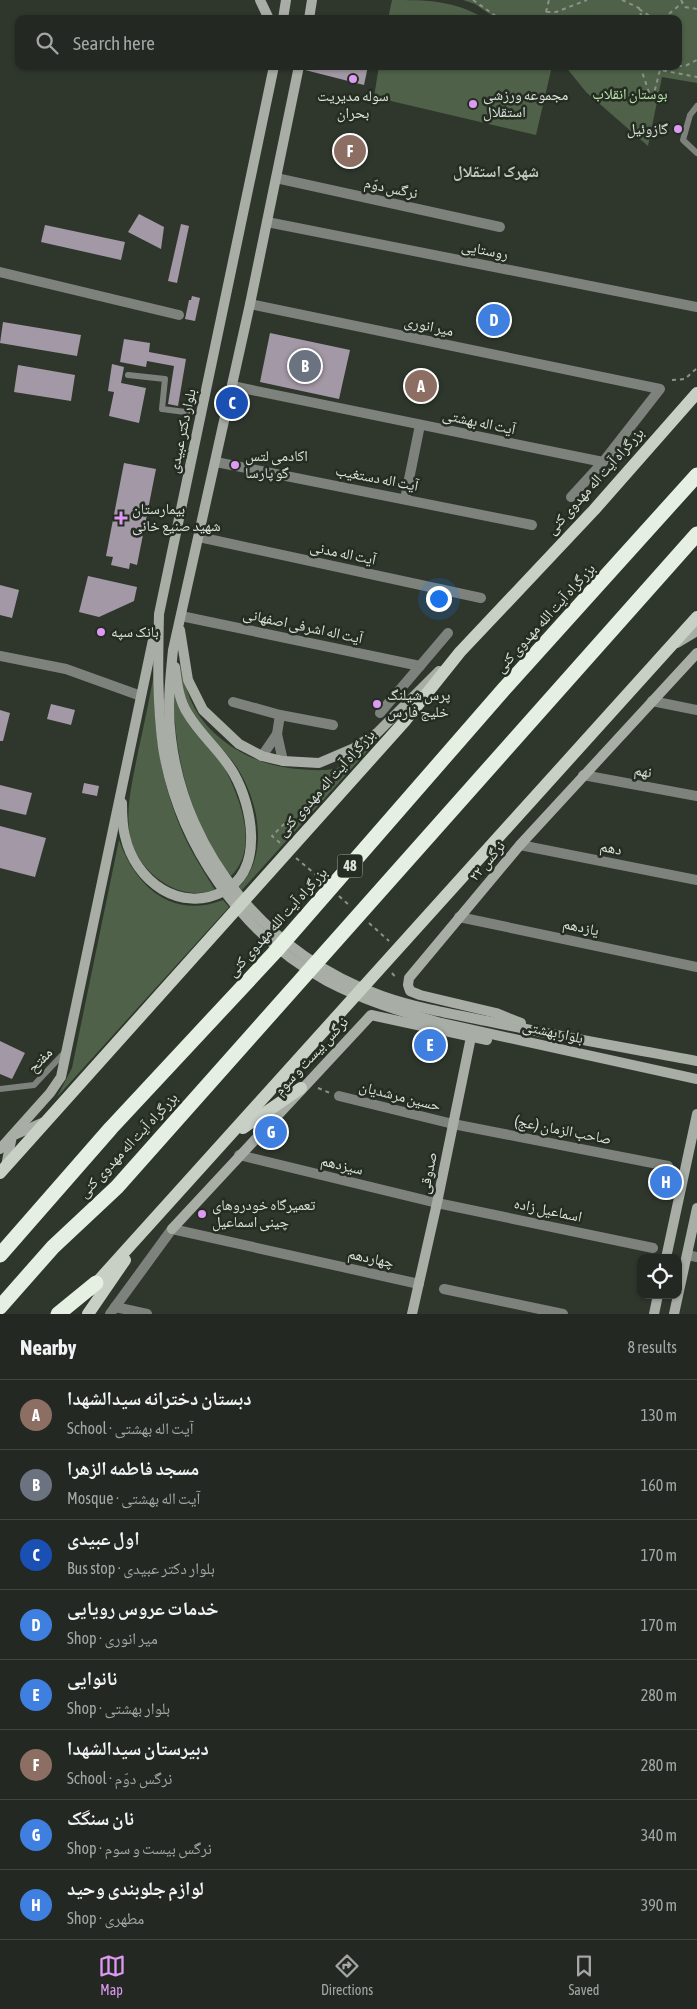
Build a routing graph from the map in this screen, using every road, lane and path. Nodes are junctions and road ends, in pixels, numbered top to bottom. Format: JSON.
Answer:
{"nodes":[{"id":1,"x":260,"y":0,"type":"edge"},
{"id":2,"x":286,"y":0,"type":"edge"},
{"id":3,"x":312,"y":0,"type":"edge"},
{"id":4,"x":473,"y":0,"type":"edge"},
{"id":5,"x":548,"y":0,"type":"edge"},
{"id":6,"x":587,"y":0,"type":"edge"},
{"id":7,"x":622,"y":0,"type":"edge"},
{"id":8,"x":681,"y":1,"type":"edge"},
{"id":9,"x":639,"y":8,"type":"junction"},
{"id":10,"x":697,"y":9,"type":"edge"},
{"id":11,"x":546,"y":12,"type":"junction"},
{"id":12,"x":267,"y":15,"type":"edge"},
{"id":13,"x":284,"y":15,"type":"edge"},
{"id":14,"x":310,"y":15,"type":"edge"},
{"id":15,"x":494,"y":15,"type":"edge"},
{"id":16,"x":545,"y":15,"type":"edge"},
{"id":17,"x":641,"y":15,"type":"edge"},
{"id":18,"x":649,"y":15,"type":"edge"},
{"id":19,"x":667,"y":15,"type":"edge"},
{"id":20,"x":697,"y":60,"type":"edge"},
{"id":21,"x":682,"y":66,"type":"edge"},
{"id":22,"x":273,"y":70,"type":"edge"},
{"id":23,"x":298,"y":70,"type":"edge"},
{"id":24,"x":641,"y":70,"type":"edge"},
{"id":25,"x":660,"y":70,"type":"edge"},
{"id":26,"x":660,"y":70,"type":"edge"},
{"id":27,"x":697,"y":77,"type":"edge"},
{"id":28,"x":697,"y":106,"type":"edge"},
{"id":29,"x":697,"y":153,"type":"edge"},
{"id":30,"x":276,"y":178,"type":"junction"},
{"id":31,"x":267,"y":222,"type":"junction"},
{"id":32,"x":500,"y":227,"type":"dead end"},
{"id":33,"x":0,"y":272,"type":"edge"},
{"id":34,"x":250,"y":304,"type":"junction"},
{"id":35,"x":697,"y":307,"type":"edge"},
{"id":36,"x":179,"y":315,"type":"dead end"},
{"id":37,"x":697,"y":368,"type":"edge"},
{"id":38,"x":128,"y":375,"type":"dead end"},
{"id":39,"x":672,"y":380,"type":"dead end"},
{"id":40,"x":232,"y":386,"type":"junction"},
{"id":41,"x":697,"y":393,"type":"edge"},
{"id":42,"x":201,"y":414,"type":"junction"},
{"id":43,"x":420,"y":425,"type":"junction"},
{"id":44,"x":216,"y":462,"type":"junction"},
{"id":45,"x":603,"y":462,"type":"junction"},
{"id":46,"x":697,"y":475,"type":"edge"},
{"id":47,"x":571,"y":497,"type":"dead end"},
{"id":48,"x":406,"y":499,"type":"junction"},
{"id":49,"x":532,"y":525,"type":"dead end"},
{"id":50,"x":697,"y":534,"type":"edge"},
{"id":51,"x":199,"y":537,"type":"junction"},
{"id":52,"x":481,"y":598,"type":"dead end"},
{"id":53,"x":159,"y":614,"type":"junction"},
{"id":54,"x":697,"y":617,"type":"edge"},
{"id":55,"x":180,"y":621,"type":"junction"},
{"id":56,"x":697,"y":631,"type":"edge"},
{"id":57,"x":448,"y":633,"type":"dead end"},
{"id":58,"x":672,"y":646,"type":"junction"},
{"id":59,"x":173,"y":650,"type":"junction"},
{"id":60,"x":460,"y":652,"type":"junction"},
{"id":61,"x":697,"y":653,"type":"edge"},
{"id":62,"x":0,"y":656,"type":"edge"},
{"id":63,"x":420,"y":666,"type":"junction"},
{"id":64,"x":141,"y":696,"type":"junction"},
{"id":65,"x":233,"y":702,"type":"dead end"},
{"id":66,"x":652,"y":702,"type":"junction"},
{"id":67,"x":697,"y":710,"type":"edge"},
{"id":68,"x":380,"y":713,"type":"dead end"},
{"id":69,"x":280,"y":715,"type":"junction"},
{"id":70,"x":333,"y":725,"type":"dead end"},
{"id":71,"x":277,"y":734,"type":"junction"},
{"id":72,"x":262,"y":756,"type":"junction"},
{"id":73,"x":283,"y":761,"type":"junction"},
{"id":74,"x":584,"y":775,"type":"junction"},
{"id":75,"x":123,"y":776,"type":"junction"},
{"id":76,"x":697,"y":796,"type":"edge"},
{"id":77,"x":178,"y":804,"type":"joint"},
{"id":78,"x":288,"y":821,"type":"dead end"},
{"id":79,"x":520,"y":845,"type":"junction"},
{"id":80,"x":287,"y":849,"type":"dead end"},
{"id":81,"x":294,"y":856,"type":"dead end"},
{"id":82,"x":697,"y":880,"type":"edge"},
{"id":83,"x":324,"y":882,"type":"dead end"},
{"id":84,"x":338,"y":895,"type":"dead end"},
{"id":85,"x":353,"y":908,"type":"dead end"},
{"id":86,"x":459,"y":917,"type":"junction"},
{"id":87,"x":367,"y":922,"type":"dead end"},
{"id":88,"x":389,"y":941,"type":"dead end"},
{"id":89,"x":697,"y":967,"type":"edge"},
{"id":90,"x":546,"y":1033,"type":"junction"},
{"id":91,"x":471,"y":1038,"type":"junction"},
{"id":92,"x":67,"y":1050,"type":"junction"},
{"id":93,"x":568,"y":1051,"type":"junction"},
{"id":94,"x":697,"y":1061,"type":"edge"},
{"id":95,"x":697,"y":1079,"type":"edge"},
{"id":96,"x":304,"y":1086,"type":"junction"},
{"id":97,"x":0,"y":1089,"type":"edge"},
{"id":98,"x":339,"y":1096,"type":"joint"},
{"id":99,"x":697,"y":1114,"type":"edge"},
{"id":100,"x":47,"y":1121,"type":"junction"},
{"id":101,"x":453,"y":1124,"type":"junction"},
{"id":102,"x":12,"y":1136,"type":"junction"},
{"id":103,"x":227,"y":1139,"type":"junction"},
{"id":104,"x":0,"y":1149,"type":"edge"},
{"id":105,"x":239,"y":1155,"type":"junction"},
{"id":106,"x":668,"y":1166,"type":"dead end"},
{"id":107,"x":3,"y":1170,"type":"edge"},
{"id":108,"x":437,"y":1203,"type":"junction"},
{"id":109,"x":697,"y":1208,"type":"edge"},
{"id":110,"x":172,"y":1230,"type":"junction"},
{"id":111,"x":142,"y":1232,"type":"junction"},
{"id":112,"x":653,"y":1248,"type":"dead end"},
{"id":113,"x":667,"y":1254,"type":"edge"},
{"id":114,"x":0,"y":1255,"type":"edge"},
{"id":115,"x":692,"y":1256,"type":"edge"},
{"id":116,"x":96,"y":1283,"type":"junction"},
{"id":117,"x":418,"y":1284,"type":"junction"},
{"id":118,"x":444,"y":1289,"type":"dead end"},
{"id":119,"x":657,"y":1299,"type":"edge"},
{"id":120,"x":0,"y":1307,"type":"edge"},
{"id":121,"x":112,"y":1311,"type":"edge"},
{"id":122,"x":58,"y":1314,"type":"edge"},
{"id":123,"x":68,"y":1314,"type":"edge"},
{"id":124,"x":88,"y":1314,"type":"edge"},
{"id":125,"x":147,"y":1314,"type":"edge"},
{"id":126,"x":412,"y":1314,"type":"edge"},
{"id":127,"x":564,"y":1314,"type":"edge"},
{"id":128,"x":654,"y":1314,"type":"edge"},
{"id":129,"x":674,"y":1314,"type":"edge"}],
"edges":[{"from":1,"to":12,"type":"main road"},
{"from":2,"to":13,"type":"main road"},
{"from":3,"to":14,"type":"main road"},
{"from":4,"to":15,"type":"path"},
{"from":5,"to":11,"type":"path"},
{"from":6,"to":11,"type":"path"},
{"from":7,"to":9,"type":"path"},
{"from":8,"to":10,"type":"path"},
{"from":8,"to":19,"type":"path"},
{"from":9,"to":17,"type":"path"},
{"from":9,"to":18,"type":"path"},
{"from":11,"to":16,"type":"path"},
{"from":20,"to":21,"type":"path"},
{"from":22,"to":42,"type":"main road","name":"بلوار دکتر عبیدی"},
{"from":23,"to":30,"type":"main road"},
{"from":24,"to":26,"type":"path"},
{"from":25,"to":27,"type":"path"},
{"from":28,"to":29,"type":"lane"},
{"from":30,"to":31,"type":"main road"},
{"from":30,"to":32,"type":"street","name":"نرگس دوّم"},
{"from":31,"to":34,"type":"main road"},
{"from":31,"to":35,"type":"street","name":"روستایی"},
{"from":33,"to":36,"type":"street"},
{"from":34,"to":40,"type":"main road"},
{"from":34,"to":45,"type":"street","name":"میر انوری"},
{"from":37,"to":39,"type":"path"},
{"from":38,"to":42,"type":"lane"},
{"from":40,"to":43,"type":"street","name":"آیت اله بهشتی"},
{"from":40,"to":44,"type":"main road"},
{"from":41,"to":60,"type":"main road","name":"بزرگراه آیت اله مهدوی کنی"},
{"from":42,"to":53,"type":"main road","name":"بلوار دکتر عبیدی"},
{"from":43,"to":45,"type":"street","name":"آیت اله بهشتی"},
{"from":43,"to":48,"type":"street"},
{"from":44,"to":48,"type":"street","name":"آیت اله دستغیب"},
{"from":44,"to":51,"type":"main road"},
{"from":45,"to":47,"type":"street"},
{"from":46,"to":114,"type":"highway","name":"بزرگراه آیت الله مهدوی کنی","number":"48"},
{"from":48,"to":49,"type":"street","name":"آیت اله دستغیب"},
{"from":50,"to":120,"type":"highway","name":"بزرگراه آیت اله مهدوی کنی","number":"48"},
{"from":51,"to":52,"type":"street","name":"آیت اله مدنی"},
{"from":51,"to":55,"type":"main road"},
{"from":53,"to":64,"type":"main road"},
{"from":53,"to":77,"type":"main road","name":"بلوار دکتر عبیدی"},
{"from":54,"to":58,"type":"main road"},
{"from":55,"to":59,"type":"main road"},
{"from":55,"to":63,"type":"street","name":"آیت اله اشرفی اصفهانی"},
{"from":55,"to":72,"type":"main road"},
{"from":56,"to":58,"type":"main road"},
{"from":57,"to":63,"type":"street"},
{"from":58,"to":103,"type":"main road"},
{"from":59,"to":75,"type":"main road"},
{"from":59,"to":90,"type":"main road","name":"بلوار بهشتی"},
{"from":60,"to":73,"type":"main road"},
{"from":60,"to":100,"type":"main road","name":"بزرگراه آیت اله مهدوی کنی"},
{"from":61,"to":66,"type":"main road","name":"نرگس ۲۲"},
{"from":62,"to":64,"type":"street"},
{"from":63,"to":68,"type":"street"},
{"from":64,"to":75,"type":"main road"},
{"from":65,"to":69,"type":"street"},
{"from":66,"to":67,"type":"street"},
{"from":66,"to":74,"type":"main road","name":"نرگس ۲۲"},
{"from":69,"to":70,"type":"street"},
{"from":69,"to":71,"type":"street"},
{"from":71,"to":72,"type":"street"},
{"from":71,"to":73,"type":"street"},
{"from":72,"to":73,"type":"main road"},
{"from":74,"to":76,"type":"street","name":"نهم"},
{"from":74,"to":79,"type":"main road","name":"نرگس ۲۲"},
{"from":75,"to":92,"type":"main road"},
{"from":77,"to":93,"type":"main road","name":"بلوار بهشتی"},
{"from":78,"to":80,"type":"path"},
{"from":79,"to":82,"type":"street","name":"دهم"},
{"from":79,"to":86,"type":"main road","name":"نرگس ۲۲"},
{"from":81,"to":83,"type":"path"},
{"from":84,"to":85,"type":"path"},
{"from":86,"to":89,"type":"street","name":"یازدهم"},
{"from":86,"to":90,"type":"main road","name":"نرگس ۲۲"},
{"from":87,"to":88,"type":"path"},
{"from":90,"to":94,"type":"main road","name":"بلوار بهشتی"},
{"from":91,"to":93,"type":"main road"},
{"from":91,"to":96,"type":"main road","name":"نرگس بیست و سوم"},
{"from":91,"to":101,"type":"main road","name":"صدوقی"},
{"from":92,"to":97,"type":"lane","name":"مفتح"},
{"from":92,"to":102,"type":"main road"},
{"from":93,"to":95,"type":"main road","name":"بلوار بهشتی"},
{"from":96,"to":98,"type":"path"},
{"from":96,"to":103,"type":"main road"},
{"from":96,"to":105,"type":"main road","name":"نرگس بیست و سوم"},
{"from":98,"to":101,"type":"street","name":"حسین مرشدیان"},
{"from":99,"to":113,"type":"main road"},
{"from":100,"to":102,"type":"main road"},
{"from":100,"to":107,"type":"main road","name":"بزرگراه آیت اله مهدوی کنی"},
{"from":101,"to":106,"type":"street","name":"صاحب الزمان (عج)"},
{"from":101,"to":108,"type":"main road","name":"صدوقی"},
{"from":102,"to":104,"type":"main road"},
{"from":102,"to":107,"type":"main road"},
{"from":103,"to":111,"type":"main road"},
{"from":105,"to":108,"type":"street","name":"سیزدهم"},
{"from":105,"to":110,"type":"main road","name":"نرگس بیست و سوم"},
{"from":108,"to":112,"type":"street","name":"اسماعیل زاده"},
{"from":108,"to":117,"type":"main road","name":"صدوقی"},
{"from":109,"to":115,"type":"main road"},
{"from":110,"to":117,"type":"street","name":"چهاردهم"},
{"from":110,"to":121,"type":"street"},
{"from":111,"to":116,"type":"main road"},
{"from":111,"to":124,"type":"main road"},
{"from":115,"to":129,"type":"main road"},
{"from":116,"to":122,"type":"highway"},
{"from":116,"to":123,"type":"main road"},
{"from":117,"to":126,"type":"main road","name":"صدوقی"},
{"from":118,"to":127,"type":"street"},
{"from":119,"to":128,"type":"main road"},
{"from":121,"to":125,"type":"street"}]}
